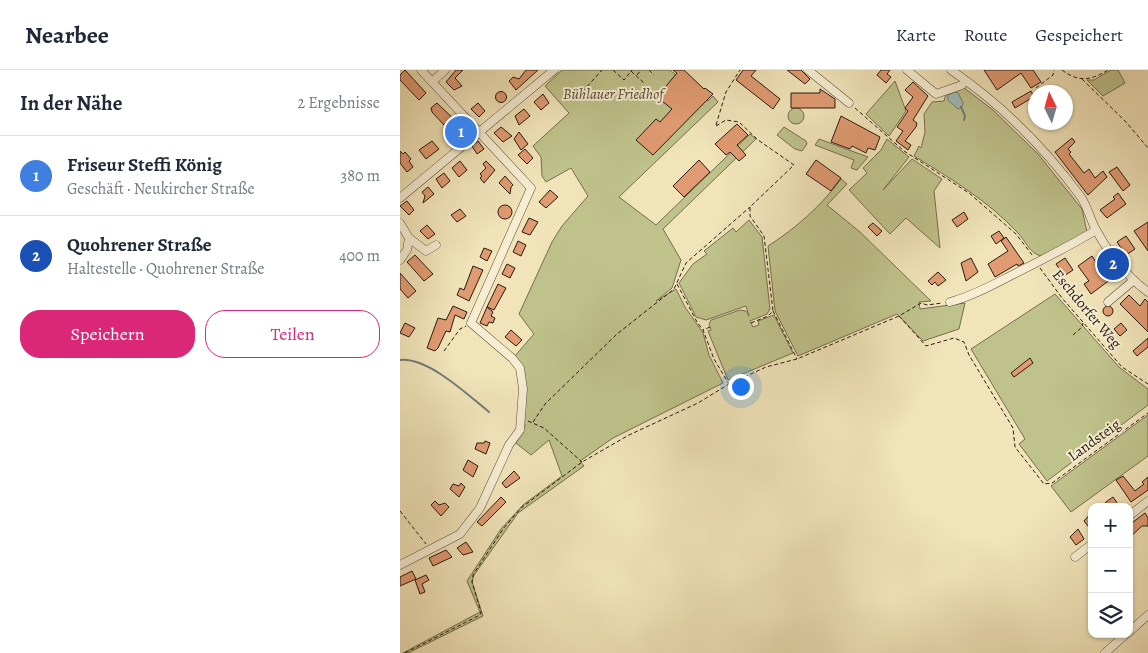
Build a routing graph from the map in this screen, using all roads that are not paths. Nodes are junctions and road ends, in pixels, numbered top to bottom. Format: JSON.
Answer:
{"nodes":[{"id":1,"x":421,"y":70,"type":"edge"},
{"id":2,"x":444,"y":70,"type":"edge"},
{"id":3,"x":554,"y":70,"type":"edge"},
{"id":4,"x":808,"y":70,"type":"edge"},
{"id":5,"x":907,"y":70,"type":"edge"},
{"id":6,"x":951,"y":70,"type":"edge"},
{"id":7,"x":966,"y":81,"type":"junction"},
{"id":8,"x":432,"y":82,"type":"junction"},
{"id":9,"x":849,"y":103,"type":"road end"},
{"id":10,"x":480,"y":133,"type":"junction"},
{"id":11,"x":400,"y":198,"type":"edge"},
{"id":12,"x":400,"y":223,"type":"edge"},
{"id":13,"x":1096,"y":230,"type":"junction"},
{"id":14,"x":409,"y":238,"type":"junction"},
{"id":15,"x":436,"y":246,"type":"dead end"},
{"id":16,"x":400,"y":260,"type":"edge"},
{"id":17,"x":1134,"y":280,"type":"junction"},
{"id":18,"x":1148,"y":292,"type":"edge"},
{"id":19,"x":950,"y":302,"type":"road end"},
{"id":20,"x":1108,"y":302,"type":"dead end"},
{"id":21,"x":1148,"y":502,"type":"edge"},
{"id":22,"x":1133,"y":513,"type":"edge"},
{"id":23,"x":1088,"y":547,"type":"edge"},
{"id":24,"x":1075,"y":557,"type":"dead end"},
{"id":25,"x":400,"y":565,"type":"edge"},
{"id":26,"x":1148,"y":615,"type":"edge"},
{"id":27,"x":1133,"y":628,"type":"edge"},
{"id":28,"x":1122,"y":638,"type":"edge"},
{"id":29,"x":1105,"y":653,"type":"edge"}],
"edges":[{"from":1,"to":8,"type":"street"},
{"from":2,"to":8,"type":"street"},
{"from":3,"to":10,"type":"street"},
{"from":4,"to":9,"type":"street"},
{"from":5,"to":7,"type":"street"},
{"from":6,"to":7,"type":"street"},
{"from":7,"to":13,"type":"street"},
{"from":8,"to":10,"type":"street"},
{"from":10,"to":11,"type":"street"},
{"from":10,"to":25,"type":"street"},
{"from":12,"to":14,"type":"street"},
{"from":13,"to":17,"type":"street"},
{"from":13,"to":19,"type":"street"},
{"from":14,"to":15,"type":"street"},
{"from":14,"to":16,"type":"street"},
{"from":17,"to":18,"type":"street"},
{"from":17,"to":20,"type":"street"},
{"from":21,"to":22,"type":"street"},
{"from":23,"to":24,"type":"street"},
{"from":26,"to":27,"type":"street"},
{"from":28,"to":29,"type":"street"}]}
